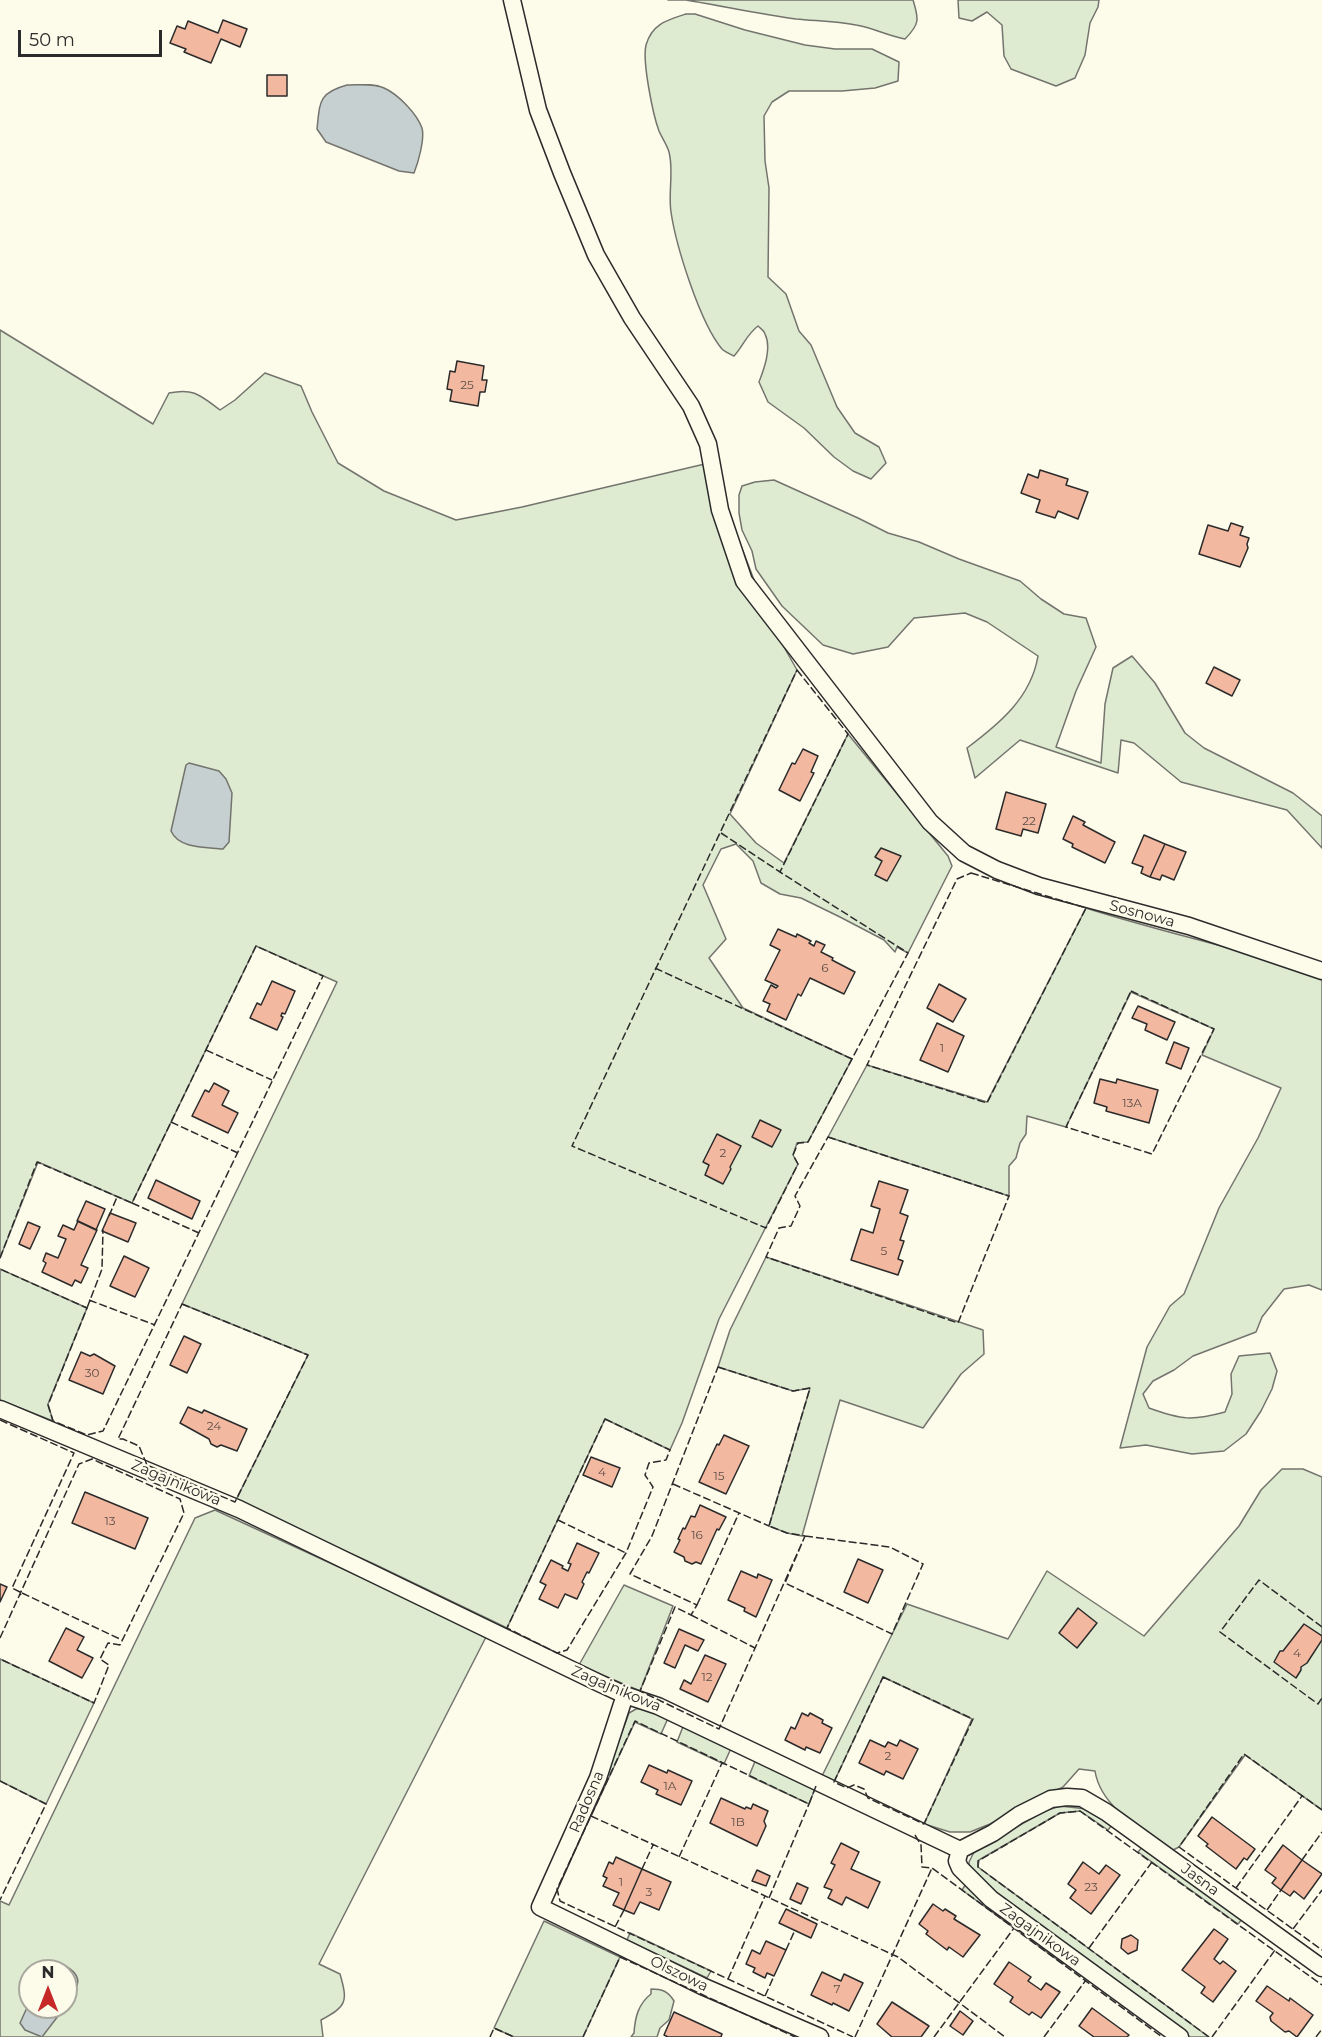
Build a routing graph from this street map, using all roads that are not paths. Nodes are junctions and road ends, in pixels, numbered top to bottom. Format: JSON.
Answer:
{"nodes":[{"id":1,"x":512,"y":0,"type":"edge"},
{"id":2,"x":1322,"y":971,"type":"edge"},
{"id":3,"x":0,"y":1409,"type":"edge"},
{"id":4,"x":625,"y":1695,"type":"junction"},
{"id":5,"x":960,"y":1850,"type":"junction"},
{"id":6,"x":540,"y":1906,"type":"joint"},
{"id":7,"x":1322,"y":1968,"type":"edge"},
{"id":8,"x":820,"y":2037,"type":"edge"},
{"id":9,"x":1180,"y":2037,"type":"edge"}],
"edges":[{"from":1,"to":2,"type":"street","name":"Sosnowa"},
{"from":3,"to":4,"type":"street","name":"Zagajnikowa"},
{"from":4,"to":5,"type":"street","name":"Zagajnikowa"},
{"from":4,"to":6,"type":"street","name":"Radosna"},
{"from":5,"to":7,"type":"street","name":"Jasna"},
{"from":5,"to":9,"type":"street","name":"Zagajnikowa"},
{"from":6,"to":8,"type":"street","name":"Olszowa"}]}
